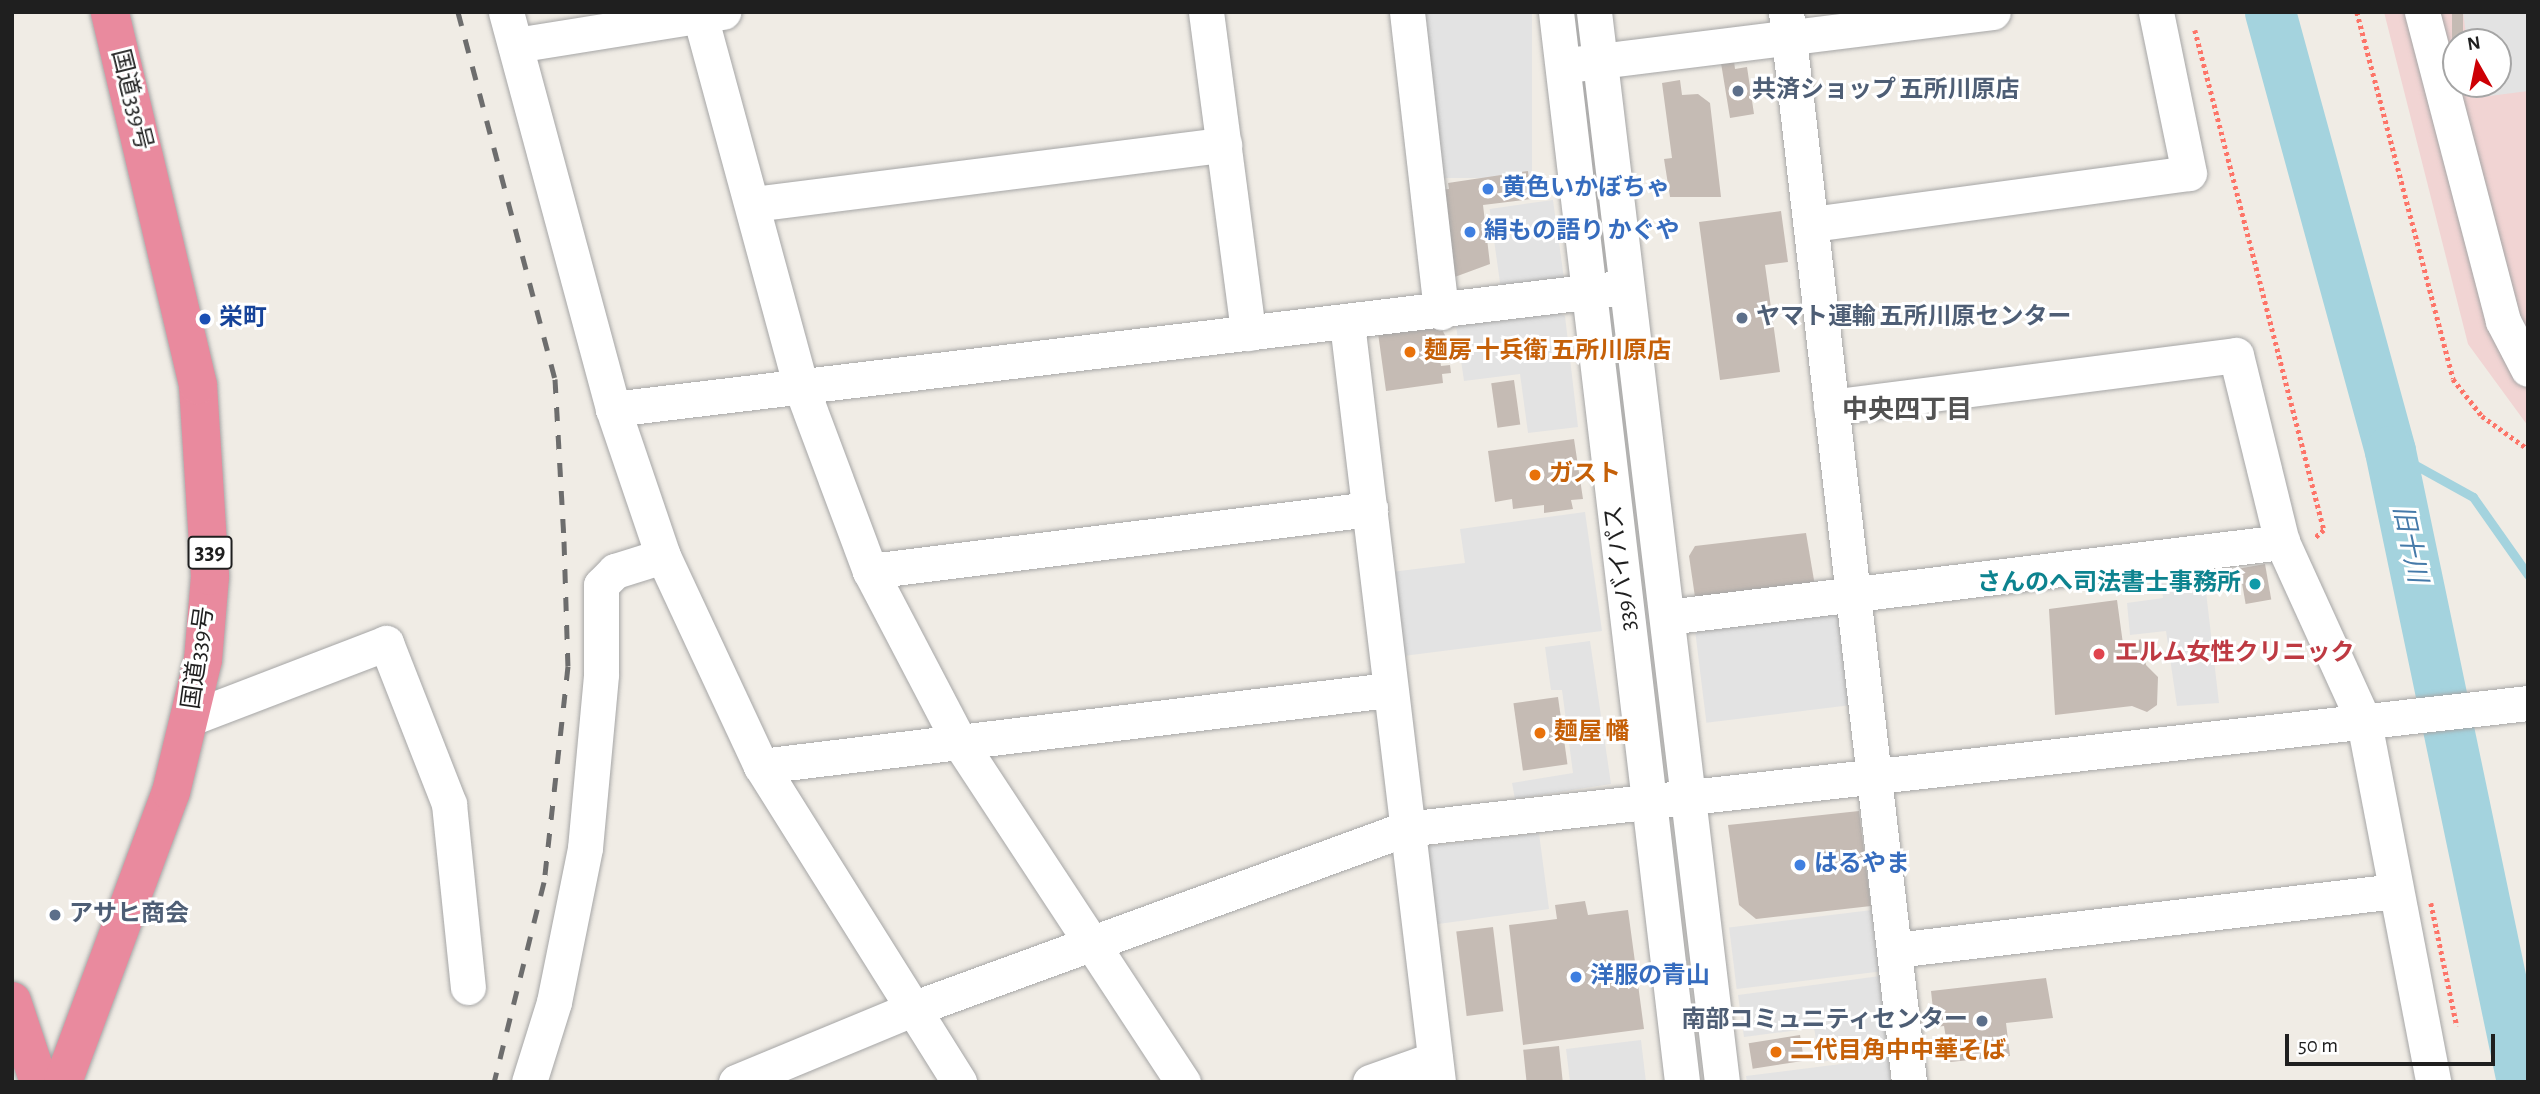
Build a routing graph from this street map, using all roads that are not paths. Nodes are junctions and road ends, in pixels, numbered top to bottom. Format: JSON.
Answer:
{"nodes":[{"id":1,"x":110,"y":12,"type":"edge"},
{"id":2,"x":506,"y":12,"type":"edge"},
{"id":3,"x":1206,"y":12,"type":"edge"},
{"id":4,"x":1407,"y":12,"type":"edge"},
{"id":5,"x":1556,"y":12,"type":"edge"},
{"id":6,"x":1594,"y":12,"type":"edge"},
{"id":7,"x":1993,"y":12,"type":"edge"},
{"id":8,"x":2156,"y":12,"type":"edge"},
{"id":9,"x":2422,"y":12,"type":"edge"},
{"id":10,"x":707,"y":13,"type":"edge"},
{"id":11,"x":1788,"y":25,"type":"edge"},
{"id":12,"x":516,"y":45,"type":"junction"},
{"id":13,"x":1599,"y":61,"type":"junction"},
{"id":14,"x":1562,"y":67,"type":"junction"},
{"id":15,"x":1224,"y":145,"type":"junction"},
{"id":16,"x":754,"y":204,"type":"junction"},
{"id":17,"x":1812,"y":224,"type":"junction"},
{"id":18,"x":1625,"y":287,"type":"junction"},
{"id":19,"x":1588,"y":292,"type":"junction"},
{"id":20,"x":1441,"y":312,"type":"junction"},
{"id":21,"x":1347,"y":323,"type":"junction"},
{"id":22,"x":1248,"y":333,"type":"junction"},
{"id":23,"x":2521,"y":350,"type":"edge"},
{"id":24,"x":800,"y":384,"type":"junction"},
{"id":25,"x":1831,"y":407,"type":"junction"},
{"id":26,"x":613,"y":409,"type":"junction"},
{"id":27,"x":1370,"y":509,"type":"junction"},
{"id":28,"x":2295,"y":543,"type":"junction"},
{"id":29,"x":663,"y":556,"type":"junction"},
{"id":30,"x":870,"y":571,"type":"junction"},
{"id":31,"x":1852,"y":592,"type":"junction"},
{"id":32,"x":1667,"y":617,"type":"junction"},
{"id":33,"x":1388,"y":690,"type":"junction"},
{"id":34,"x":2528,"y":703,"type":"edge"},
{"id":35,"x":191,"y":718,"type":"junction"},
{"id":36,"x":2374,"y":721,"type":"junction"},
{"id":37,"x":960,"y":743,"type":"junction"},
{"id":38,"x":761,"y":766,"type":"junction"},
{"id":39,"x":1874,"y":774,"type":"junction"},
{"id":40,"x":1689,"y":797,"type":"junction"},
{"id":41,"x":1650,"y":802,"type":"junction"},
{"id":42,"x":1405,"y":829,"type":"junction"},
{"id":43,"x":2396,"y":891,"type":"junction"},
{"id":44,"x":1091,"y":946,"type":"junction"},
{"id":45,"x":1895,"y":950,"type":"junction"},
{"id":46,"x":468,"y":987,"type":"dead end"},
{"id":47,"x":12,"y":1001,"type":"edge"},
{"id":48,"x":912,"y":1009,"type":"junction"},
{"id":49,"x":1436,"y":1071,"type":"edge"},
{"id":50,"x":782,"y":1073,"type":"edge"},
{"id":51,"x":38,"y":1082,"type":"edge"},
{"id":52,"x":63,"y":1082,"type":"edge"},
{"id":53,"x":529,"y":1082,"type":"edge"},
{"id":54,"x":736,"y":1082,"type":"edge"},
{"id":55,"x":959,"y":1082,"type":"edge"},
{"id":56,"x":1184,"y":1082,"type":"edge"},
{"id":57,"x":1370,"y":1082,"type":"edge"},
{"id":58,"x":1682,"y":1082,"type":"edge"},
{"id":59,"x":1722,"y":1082,"type":"edge"},
{"id":60,"x":1909,"y":1082,"type":"edge"},
{"id":61,"x":2433,"y":1082,"type":"edge"}],
"edges":[{"from":1,"to":35,"type":"highway","name":"国道339号","number":"339"},
{"from":2,"to":12,"type":"street"},
{"from":3,"to":15,"type":"street"},
{"from":4,"to":20,"type":"street"},
{"from":5,"to":14,"type":"street","name":"339バイパス"},
{"from":6,"to":13,"type":"street"},
{"from":7,"to":11,"type":"street"},
{"from":8,"to":17,"type":"street"},
{"from":9,"to":23,"type":"street"},
{"from":10,"to":12,"type":"street"},
{"from":10,"to":16,"type":"street"},
{"from":11,"to":13,"type":"street"},
{"from":11,"to":17,"type":"street"},
{"from":12,"to":26,"type":"street"},
{"from":13,"to":14,"type":"street"},
{"from":13,"to":18,"type":"street"},
{"from":14,"to":19,"type":"street","name":"339バイパス"},
{"from":15,"to":16,"type":"street"},
{"from":15,"to":22,"type":"street"},
{"from":16,"to":24,"type":"street"},
{"from":17,"to":25,"type":"street"},
{"from":18,"to":19,"type":"street"},
{"from":18,"to":32,"type":"street"},
{"from":19,"to":20,"type":"street"},
{"from":19,"to":41,"type":"street","name":"339バイパス"},
{"from":20,"to":21,"type":"street"},
{"from":21,"to":22,"type":"street"},
{"from":21,"to":27,"type":"street"},
{"from":22,"to":24,"type":"street"},
{"from":24,"to":26,"type":"street"},
{"from":24,"to":30,"type":"street"},
{"from":25,"to":28,"type":"street"},
{"from":25,"to":31,"type":"street"},
{"from":26,"to":29,"type":"street"},
{"from":27,"to":30,"type":"street"},
{"from":27,"to":33,"type":"street"},
{"from":28,"to":31,"type":"street"},
{"from":28,"to":36,"type":"street"},
{"from":29,"to":38,"type":"street"},
{"from":29,"to":53,"type":"street"},
{"from":30,"to":37,"type":"street"},
{"from":31,"to":32,"type":"street"},
{"from":31,"to":39,"type":"street"},
{"from":32,"to":40,"type":"street"},
{"from":33,"to":37,"type":"street"},
{"from":33,"to":42,"type":"street"},
{"from":34,"to":36,"type":"street"},
{"from":35,"to":46,"type":"street"},
{"from":35,"to":52,"type":"highway","name":"国道339号","number":"339"},
{"from":36,"to":39,"type":"street"},
{"from":36,"to":43,"type":"street"},
{"from":37,"to":38,"type":"street"},
{"from":37,"to":44,"type":"street"},
{"from":38,"to":48,"type":"street"},
{"from":39,"to":40,"type":"street"},
{"from":39,"to":45,"type":"street"},
{"from":40,"to":41,"type":"street"},
{"from":40,"to":59,"type":"street"},
{"from":41,"to":42,"type":"street"},
{"from":41,"to":58,"type":"street","name":"339バイパス"},
{"from":42,"to":44,"type":"street"},
{"from":42,"to":49,"type":"street"},
{"from":43,"to":45,"type":"street"},
{"from":43,"to":61,"type":"street"},
{"from":44,"to":48,"type":"street"},
{"from":44,"to":56,"type":"street"},
{"from":45,"to":60,"type":"street"},
{"from":47,"to":51,"type":"highway"},
{"from":48,"to":50,"type":"street"},
{"from":48,"to":55,"type":"street"},
{"from":49,"to":57,"type":"street"},
{"from":50,"to":54,"type":"street"}]}
